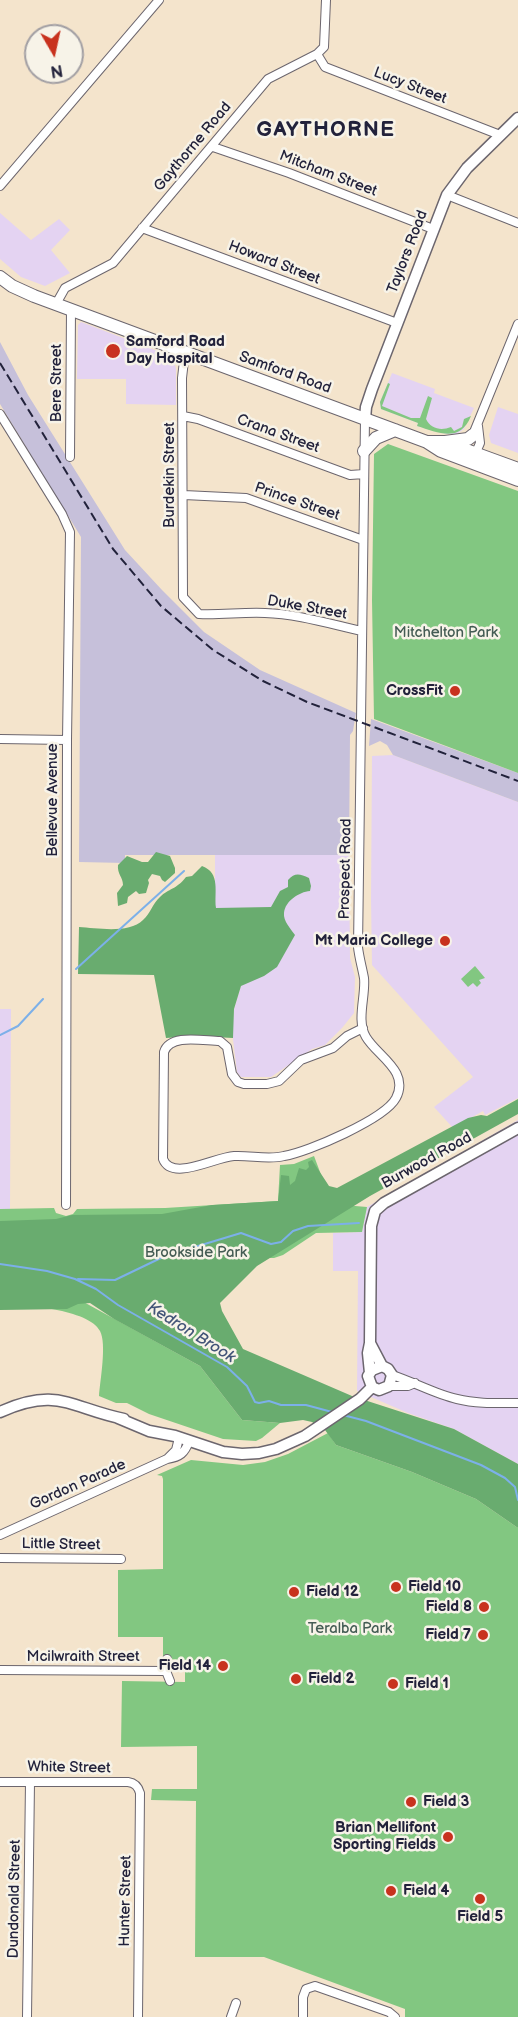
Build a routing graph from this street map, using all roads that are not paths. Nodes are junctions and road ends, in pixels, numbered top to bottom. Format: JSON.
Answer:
{"nodes":[{"id":1,"x":159,"y":0,"type":"edge"},
{"id":2,"x":326,"y":0,"type":"edge"},
{"id":3,"x":317,"y":54,"type":"junction"},
{"id":4,"x":518,"y":118,"type":"edge"},
{"id":5,"x":500,"y":135,"type":"junction"},
{"id":6,"x":213,"y":147,"type":"junction"},
{"id":7,"x":0,"y":186,"type":"edge"},
{"id":8,"x":447,"y":195,"type":"junction"},
{"id":9,"x":518,"y":223,"type":"edge"},
{"id":10,"x":142,"y":228,"type":"junction"},
{"id":11,"x":433,"y":229,"type":"junction"},
{"id":12,"x":0,"y":277,"type":"edge"},
{"id":13,"x":56,"y":304,"type":"junction"},
{"id":14,"x":71,"y":309,"type":"junction"},
{"id":15,"x":397,"y":323,"type":"junction"},
{"id":16,"x":518,"y":324,"type":"edge"},
{"id":17,"x":515,"y":341,"type":"edge"},
{"id":18,"x":185,"y":352,"type":"junction"},
{"id":19,"x":0,"y":414,"type":"edge"},
{"id":20,"x":183,"y":416,"type":"junction"},
{"id":21,"x":365,"y":419,"type":"junction"},
{"id":22,"x":395,"y":430,"type":"junction"},
{"id":23,"x":475,"y":430,"type":"junction"},
{"id":24,"x":427,"y":442,"type":"junction"},
{"id":25,"x":444,"y":442,"type":"junction"},
{"id":26,"x":364,"y":451,"type":"junction"},
{"id":27,"x":471,"y":456,"type":"junction"},
{"id":28,"x":70,"y":457,"type":"dead end"},
{"id":29,"x":518,"y":469,"type":"edge"},
{"id":30,"x":364,"y":474,"type":"junction"},
{"id":31,"x":518,"y":480,"type":"edge"},
{"id":32,"x":184,"y":495,"type":"junction"},
{"id":33,"x":363,"y":540,"type":"junction"},
{"id":34,"x":183,"y":597,"type":"joint"},
{"id":35,"x":362,"y":631,"type":"junction"},
{"id":36,"x":0,"y":739,"type":"edge"},
{"id":37,"x":67,"y":740,"type":"junction"},
{"id":38,"x":363,"y":1028,"type":"junction"},
{"id":39,"x":518,"y":1128,"type":"edge"},
{"id":40,"x":66,"y":1204,"type":"dead end"},
{"id":41,"x":370,"y":1342,"type":"junction"},
{"id":42,"x":382,"y":1366,"type":"junction"},
{"id":43,"x":370,"y":1372,"type":"junction"},
{"id":44,"x":390,"y":1381,"type":"junction"},
{"id":45,"x":372,"y":1387,"type":"junction"},
{"id":46,"x":518,"y":1403,"type":"edge"},
{"id":47,"x":0,"y":1412,"type":"edge"},
{"id":48,"x":181,"y":1438,"type":"junction"},
{"id":49,"x":0,"y":1535,"type":"edge"},
{"id":50,"x":0,"y":1558,"type":"edge"},
{"id":51,"x":121,"y":1559,"type":"dead end"},
{"id":52,"x":167,"y":1659,"type":"dead end"},
{"id":53,"x":0,"y":1670,"type":"edge"},
{"id":54,"x":166,"y":1671,"type":"junction"},
{"id":55,"x":170,"y":1681,"type":"dead end"},
{"id":56,"x":0,"y":1782,"type":"edge"},
{"id":57,"x":30,"y":1782,"type":"junction"},
{"id":58,"x":137,"y":1786,"type":"joint"},
{"id":59,"x":236,"y":2003,"type":"dead end"},
{"id":60,"x":27,"y":2017,"type":"edge"},
{"id":61,"x":138,"y":2017,"type":"edge"},
{"id":62,"x":231,"y":2017,"type":"edge"},
{"id":63,"x":303,"y":2017,"type":"edge"},
{"id":64,"x":395,"y":2017,"type":"edge"}],
"edges":[{"from":1,"to":7,"type":"street"},
{"from":2,"to":3,"type":"street"},
{"from":3,"to":5,"type":"street","name":"Lucy Street"},
{"from":3,"to":6,"type":"street","name":"Gaythorne Road"},
{"from":4,"to":5,"type":"street","name":"Taylors Road"},
{"from":5,"to":8,"type":"street","name":"Taylors Road"},
{"from":6,"to":10,"type":"street","name":"Gaythorne Road"},
{"from":6,"to":11,"type":"street","name":"Mitcham Street"},
{"from":8,"to":9,"type":"street"},
{"from":8,"to":11,"type":"street","name":"Taylors Road"},
{"from":10,"to":13,"type":"street","name":"Gaythorne Road"},
{"from":10,"to":15,"type":"street","name":"Howard Street"},
{"from":11,"to":15,"type":"street","name":"Taylors Road"},
{"from":12,"to":13,"type":"main road","name":"Samford Road"},
{"from":13,"to":14,"type":"main road","name":"Samford Road"},
{"from":14,"to":18,"type":"main road","name":"Samford Road"},
{"from":14,"to":28,"type":"street","name":"Bere Street"},
{"from":15,"to":21,"type":"street","name":"Taylors Road"},
{"from":16,"to":17,"type":"street"},
{"from":17,"to":23,"type":"street"},
{"from":18,"to":20,"type":"street","name":"Burdekin Street"},
{"from":18,"to":21,"type":"main road","name":"Samford Road"},
{"from":19,"to":37,"type":"street","name":"Bellevue Avenue"},
{"from":20,"to":30,"type":"street","name":"Crana Street"},
{"from":20,"to":32,"type":"street","name":"Burdekin Street"},
{"from":21,"to":22,"type":"main road","name":"Samford Road"},
{"from":21,"to":26,"type":"street","name":"Prospect Road"},
{"from":22,"to":24,"type":"main road","name":"Samford Road"},
{"from":22,"to":26,"type":"main road"},
{"from":23,"to":25,"type":"main road"},
{"from":23,"to":27,"type":"street"},
{"from":24,"to":25,"type":"main road","name":"Samford Road"},
{"from":24,"to":27,"type":"main road","name":"Samford Road"},
{"from":25,"to":27,"type":"main road","name":"Samford Road"},
{"from":26,"to":30,"type":"street","name":"Prospect Road"},
{"from":27,"to":29,"type":"main road","name":"Samford Road"},
{"from":27,"to":31,"type":"main road","name":"Samford Road"},
{"from":30,"to":33,"type":"street","name":"Prospect Road"},
{"from":32,"to":33,"type":"street","name":"Prince Street"},
{"from":32,"to":34,"type":"street","name":"Burdekin Street"},
{"from":33,"to":35,"type":"street","name":"Prospect Road"},
{"from":34,"to":35,"type":"street","name":"Duke Street"},
{"from":35,"to":38,"type":"street","name":"Prospect Road"},
{"from":36,"to":37,"type":"street"},
{"from":37,"to":40,"type":"street","name":"Bellevue Avenue"},
{"from":38,"to":38,"type":"street"},
{"from":39,"to":41,"type":"street","name":"Burwood Road"},
{"from":41,"to":42,"type":"street"},
{"from":41,"to":43,"type":"street"},
{"from":42,"to":43,"type":"street"},
{"from":42,"to":44,"type":"street"},
{"from":43,"to":45,"type":"street"},
{"from":44,"to":45,"type":"street"},
{"from":44,"to":46,"type":"street"},
{"from":45,"to":48,"type":"street"},
{"from":47,"to":48,"type":"street"},
{"from":48,"to":49,"type":"street","name":"Gordon Parade"},
{"from":50,"to":51,"type":"street","name":"Little Street"},
{"from":52,"to":54,"type":"street"},
{"from":53,"to":54,"type":"street","name":"Mcilwraith Street"},
{"from":54,"to":55,"type":"street"},
{"from":56,"to":57,"type":"street","name":"White Street"},
{"from":57,"to":58,"type":"street","name":"White Street"},
{"from":57,"to":60,"type":"street","name":"Dundonald Street"},
{"from":58,"to":61,"type":"street","name":"Hunter Street"},
{"from":59,"to":62,"type":"street"},
{"from":63,"to":64,"type":"street"}]}
